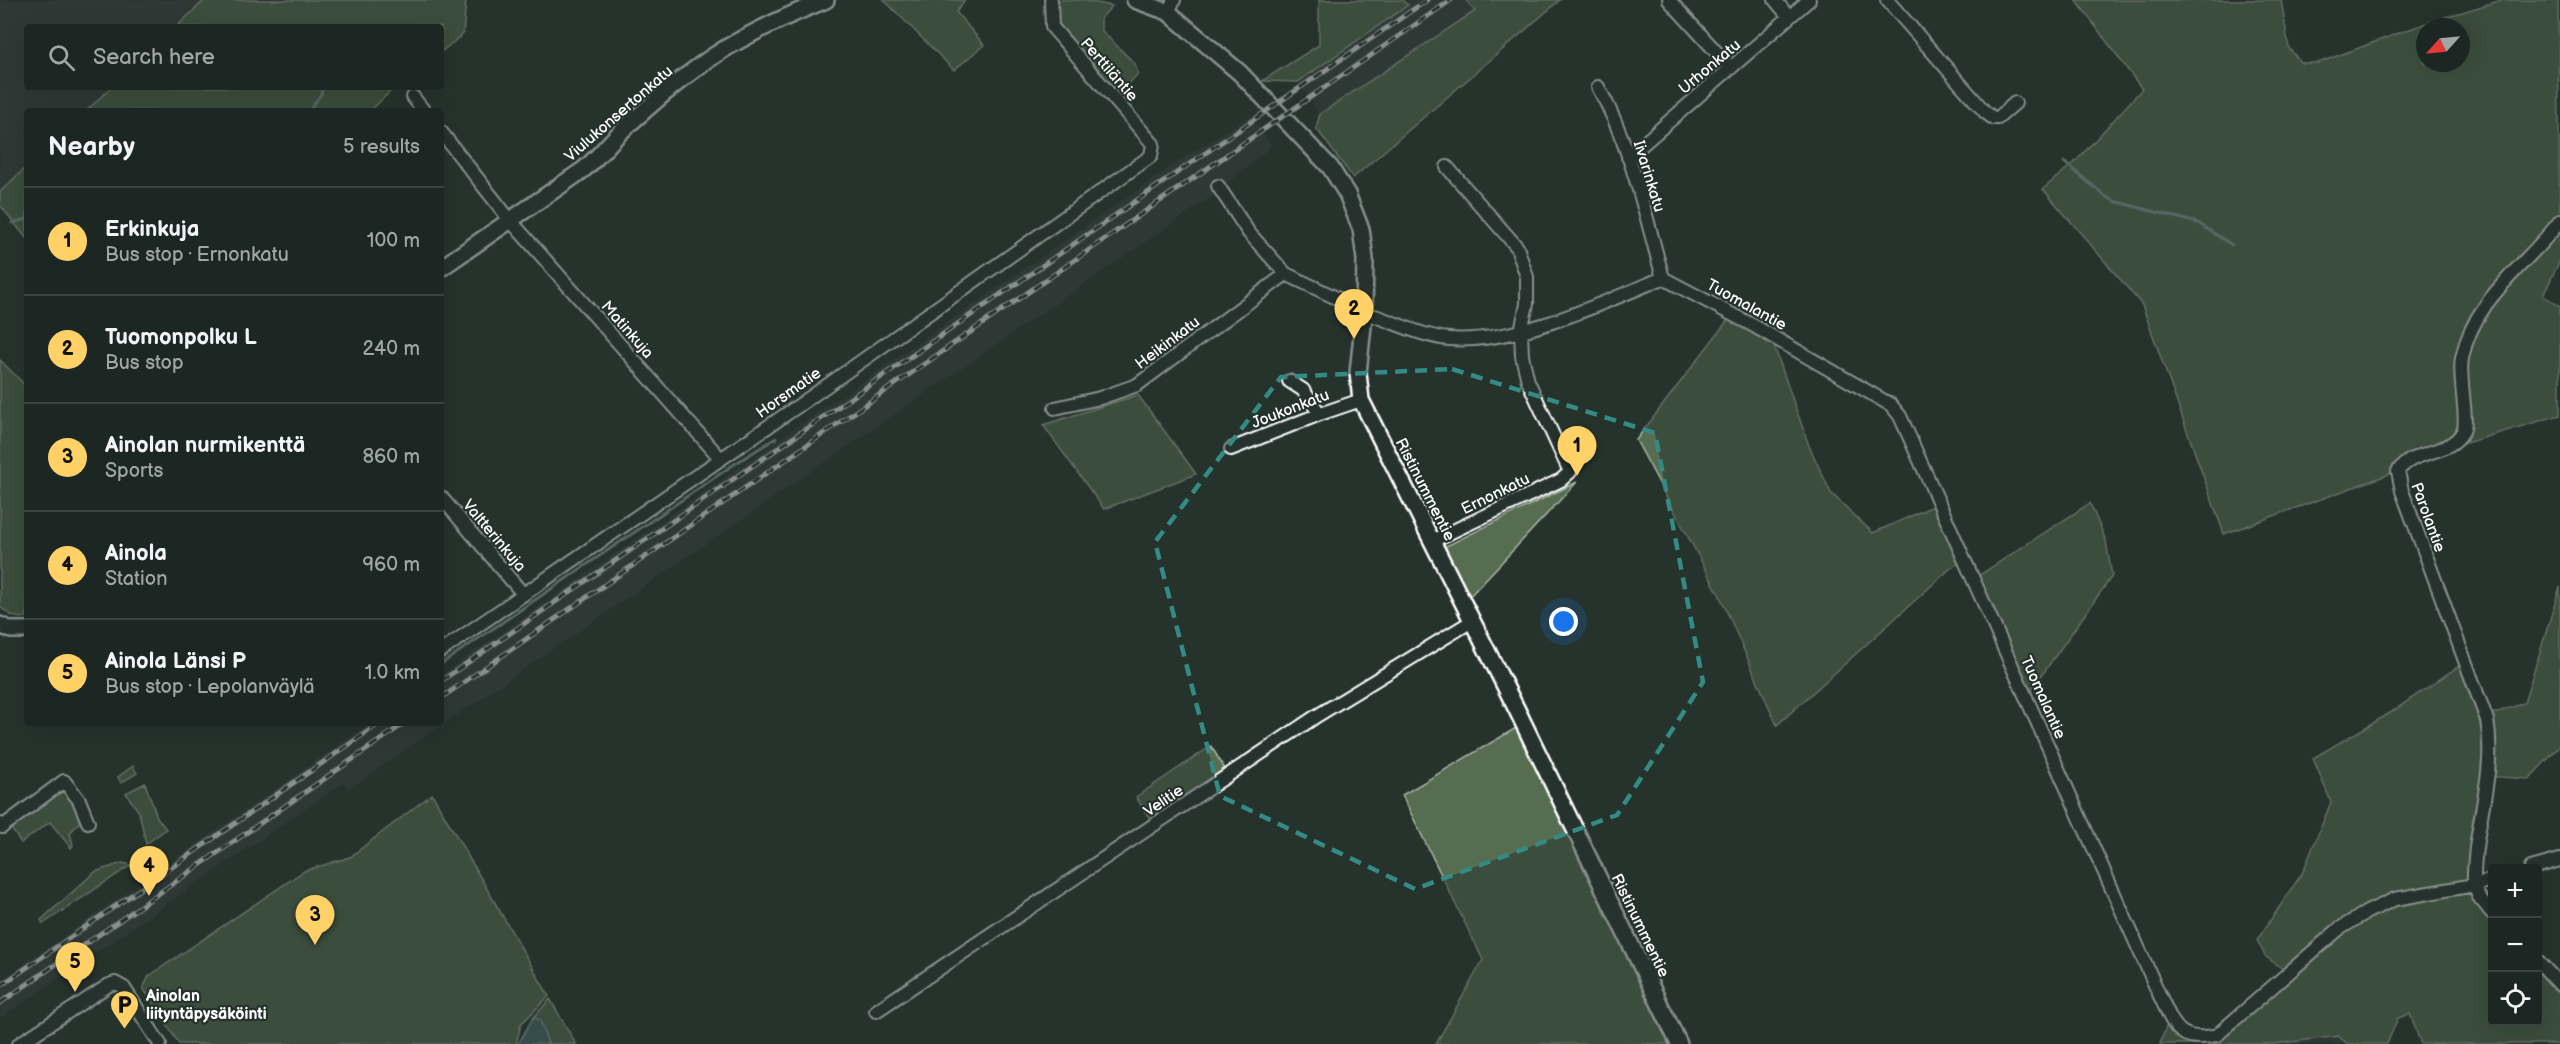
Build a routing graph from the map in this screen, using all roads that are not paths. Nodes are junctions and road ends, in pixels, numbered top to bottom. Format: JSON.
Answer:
{"nodes":[{"id":1,"x":826,"y":0,"type":"edge"},
{"id":2,"x":1051,"y":0,"type":"edge"},
{"id":3,"x":1135,"y":0,"type":"edge"},
{"id":4,"x":1669,"y":0,"type":"edge"},
{"id":5,"x":1775,"y":0,"type":"edge"},
{"id":6,"x":1809,"y":0,"type":"edge"},
{"id":7,"x":1887,"y":0,"type":"edge"},
{"id":8,"x":1171,"y":6,"type":"edge"},
{"id":9,"x":1789,"y":17,"type":"junction"},
{"id":10,"x":1731,"y":68,"type":"junction"},
{"id":11,"x":1598,"y":87,"type":"dead end"},
{"id":12,"x":413,"y":97,"type":"dead end"},
{"id":13,"x":2015,"y":103,"type":"dead end"},
{"id":14,"x":422,"y":108,"type":"edge"},
{"id":15,"x":444,"y":136,"type":"edge"},
{"id":16,"x":1151,"y":156,"type":"joint"},
{"id":17,"x":1628,"y":157,"type":"junction"},
{"id":18,"x":1447,"y":167,"type":"dead end"},
{"id":19,"x":1218,"y":186,"type":"dead end"},
{"id":20,"x":510,"y":220,"type":"junction"},
{"id":21,"x":2560,"y":221,"type":"edge"},
{"id":22,"x":444,"y":266,"type":"edge"},
{"id":23,"x":1286,"y":274,"type":"junction"},
{"id":24,"x":1663,"y":278,"type":"junction"},
{"id":25,"x":1364,"y":305,"type":"junction"},
{"id":26,"x":1375,"y":316,"type":"dead end"},
{"id":27,"x":1521,"y":331,"type":"junction"},
{"id":28,"x":1289,"y":381,"type":"dead end"},
{"id":29,"x":1361,"y":400,"type":"junction"},
{"id":30,"x":1055,"y":408,"type":"dead end"},
{"id":31,"x":1320,"y":414,"type":"junction"},
{"id":32,"x":1231,"y":449,"type":"dead end"},
{"id":33,"x":720,"y":459,"type":"junction"},
{"id":34,"x":444,"y":501,"type":"edge"},
{"id":35,"x":1432,"y":541,"type":"junction"},
{"id":36,"x":523,"y":594,"type":"junction"},
{"id":37,"x":1472,"y":621,"type":"junction"},
{"id":38,"x":0,"y":625,"type":"edge"},
{"id":39,"x":24,"y":630,"type":"edge"},
{"id":40,"x":444,"y":649,"type":"edge"},
{"id":41,"x":88,"y":822,"type":"dead end"},
{"id":42,"x":1,"y":825,"type":"edge"},
{"id":43,"x":2560,"y":860,"type":"edge"},
{"id":44,"x":2542,"y":865,"type":"edge"},
{"id":45,"x":2488,"y":881,"type":"edge"},
{"id":46,"x":2474,"y":885,"type":"junction"},
{"id":47,"x":2488,"y":907,"type":"edge"},
{"id":48,"x":2542,"y":965,"type":"edge"},
{"id":49,"x":2560,"y":985,"type":"edge"},
{"id":50,"x":876,"y":1011,"type":"dead end"},
{"id":51,"x":19,"y":1044,"type":"edge"},
{"id":52,"x":160,"y":1044,"type":"edge"},
{"id":53,"x":1679,"y":1044,"type":"edge"}],
"edges":[{"from":1,"to":20,"type":"street","name":"Viulukonsertonkatu"},
{"from":2,"to":16,"type":"street","name":"Perttiläntie"},
{"from":3,"to":8,"type":"street","name":"Ristinummentie"},
{"from":4,"to":10,"type":"street"},
{"from":5,"to":9,"type":"street"},
{"from":6,"to":9,"type":"street","name":"Urhonkatu"},
{"from":7,"to":13,"type":"street"},
{"from":8,"to":25,"type":"street","name":"Ristinummentie"},
{"from":9,"to":10,"type":"street","name":"Urhonkatu"},
{"from":10,"to":17,"type":"street","name":"Urhonkatu"},
{"from":11,"to":17,"type":"street","name":"Iivarinkatu"},
{"from":12,"to":14,"type":"street"},
{"from":15,"to":20,"type":"street","name":"Matinkuja"},
{"from":16,"to":33,"type":"street","name":"Horsmatie"},
{"from":17,"to":24,"type":"street","name":"Iivarinkatu"},
{"from":18,"to":27,"type":"street"},
{"from":19,"to":23,"type":"street"},
{"from":20,"to":22,"type":"street","name":"Viulukonsertonkatu"},
{"from":20,"to":33,"type":"street","name":"Matinkuja"},
{"from":21,"to":46,"type":"street","name":"Parolantie"},
{"from":23,"to":25,"type":"street"},
{"from":23,"to":30,"type":"street","name":"Heikinkatu"},
{"from":24,"to":27,"type":"street"},
{"from":24,"to":46,"type":"street","name":"Tuomalantie"},
{"from":25,"to":29,"type":"street","name":"Ristinummentie"},
{"from":26,"to":27,"type":"street"},
{"from":27,"to":35,"type":"street","name":"Ernonkatu"},
{"from":28,"to":31,"type":"street"},
{"from":29,"to":31,"type":"street","name":"Joukonkatu"},
{"from":29,"to":35,"type":"street","name":"Ristinummentie"},
{"from":31,"to":32,"type":"street","name":"Joukonkatu"},
{"from":33,"to":36,"type":"street","name":"Horsmatie"},
{"from":34,"to":36,"type":"street","name":"Valtterinkuja"},
{"from":35,"to":37,"type":"street","name":"Ristinummentie"},
{"from":36,"to":40,"type":"street","name":"Horsmatie"},
{"from":37,"to":50,"type":"street","name":"Velitie"},
{"from":37,"to":53,"type":"street","name":"Ristinummentie"},
{"from":38,"to":39,"type":"street"},
{"from":41,"to":42,"type":"street"},
{"from":43,"to":44,"type":"street"},
{"from":45,"to":46,"type":"street","name":"Tuomalantie"},
{"from":46,"to":47,"type":"street"},
{"from":48,"to":49,"type":"street"},
{"from":51,"to":52,"type":"street"}]}
